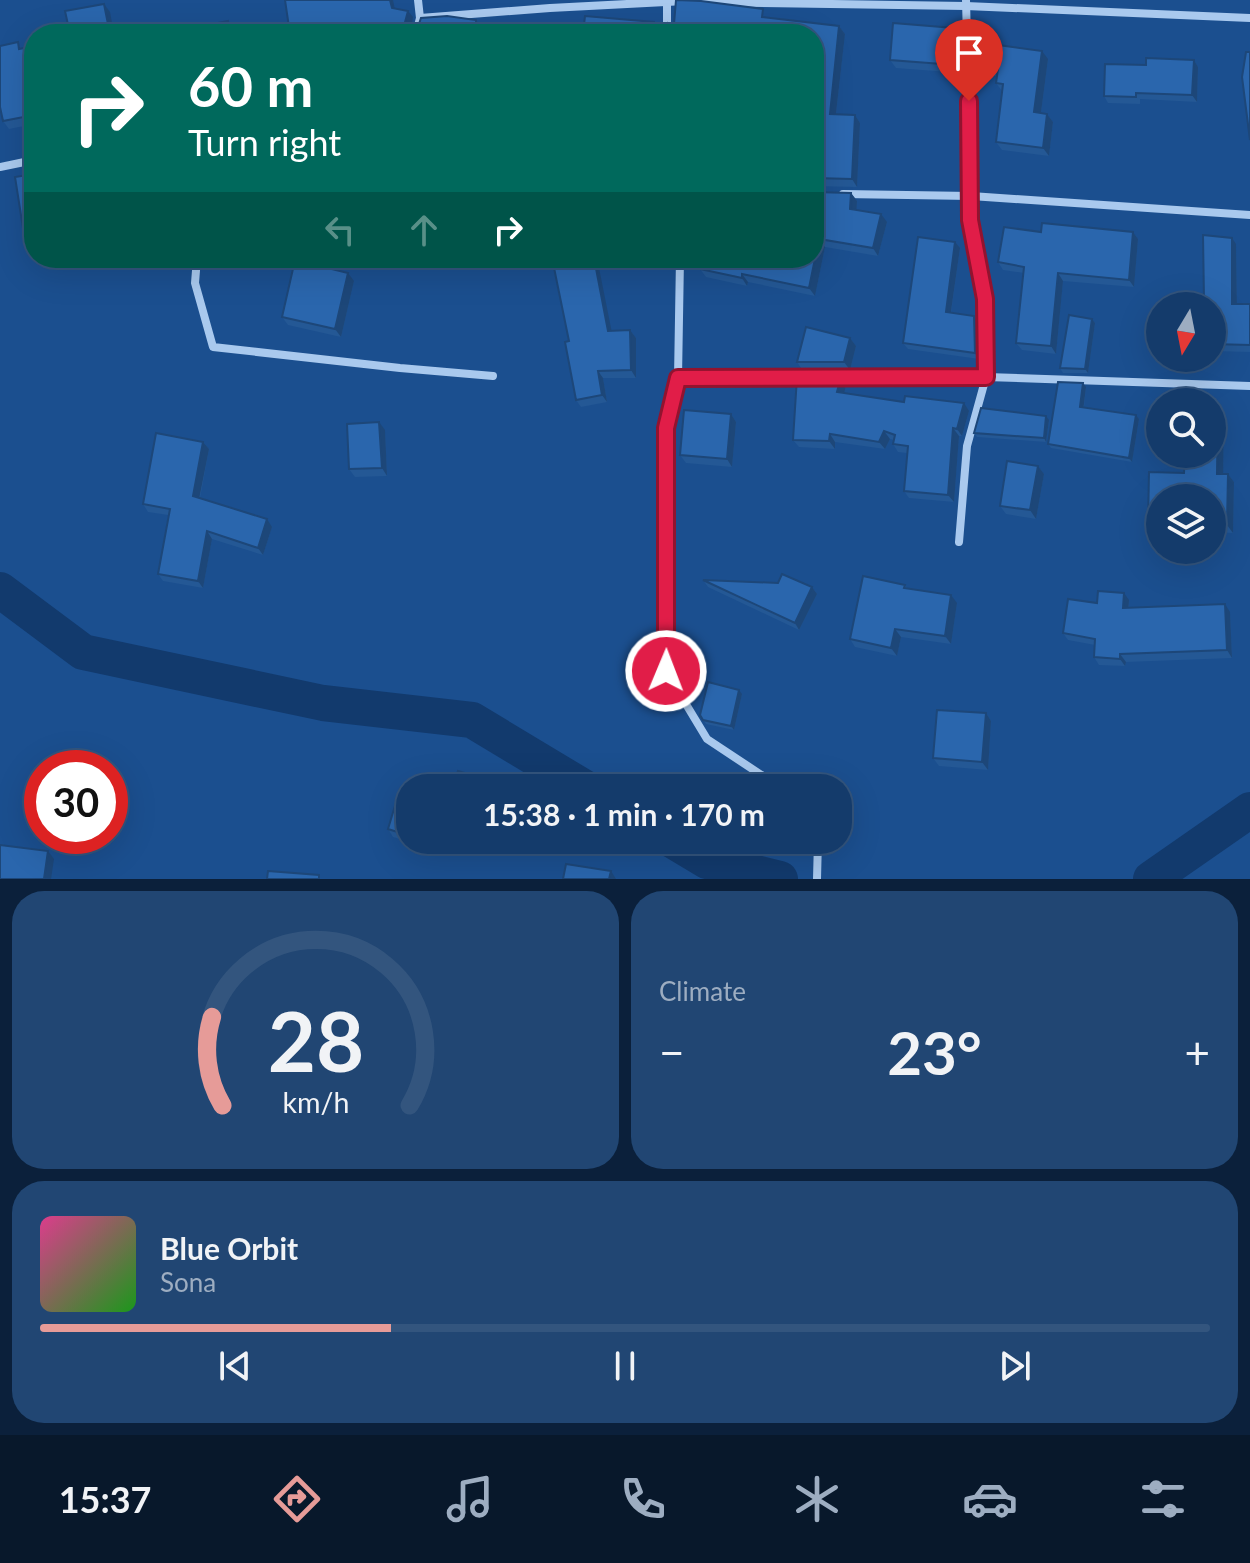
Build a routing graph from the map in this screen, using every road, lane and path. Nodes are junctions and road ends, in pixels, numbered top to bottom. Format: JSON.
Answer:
{"nodes":[{"id":1,"x":418,"y":0,"type":"edge"},
{"id":2,"x":667,"y":1,"type":"edge"},
{"id":3,"x":966,"y":3,"type":"edge"},
{"id":4,"x":420,"y":18,"type":"junction"},
{"id":5,"x":1250,"y":18,"type":"edge"},
{"id":6,"x":418,"y":24,"type":"edge"},
{"id":7,"x":667,"y":24,"type":"edge"},
{"id":8,"x":24,"y":162,"type":"edge"},
{"id":9,"x":0,"y":167,"type":"edge"},
{"id":10,"x":830,"y":193,"type":"edge"},
{"id":11,"x":971,"y":196,"type":"junction"},
{"id":12,"x":1250,"y":215,"type":"edge"},
{"id":13,"x":196,"y":268,"type":"edge"},
{"id":14,"x":680,"y":268,"type":"edge"},
{"id":15,"x":493,"y":376,"type":"dead end"},
{"id":16,"x":986,"y":377,"type":"junction"},
{"id":17,"x":678,"y":378,"type":"junction"},
{"id":18,"x":1250,"y":386,"type":"edge"},
{"id":19,"x":959,"y":542,"type":"dead end"},
{"id":20,"x":760,"y":774,"type":"edge"},
{"id":21,"x":818,"y":854,"type":"edge"},
{"id":22,"x":817,"y":879,"type":"edge"}],
"edges":[{"from":1,"to":4,"type":"street"},
{"from":2,"to":3,"type":"street"},
{"from":2,"to":4,"type":"street"},
{"from":2,"to":7,"type":"street"},
{"from":3,"to":5,"type":"street"},
{"from":3,"to":11,"type":"street"},
{"from":4,"to":6,"type":"street"},
{"from":8,"to":9,"type":"street"},
{"from":10,"to":11,"type":"street"},
{"from":11,"to":12,"type":"street"},
{"from":11,"to":16,"type":"street"},
{"from":13,"to":15,"type":"street"},
{"from":14,"to":17,"type":"street"},
{"from":16,"to":17,"type":"street"},
{"from":16,"to":18,"type":"street"},
{"from":16,"to":19,"type":"street"},
{"from":17,"to":20,"type":"street"},
{"from":21,"to":22,"type":"street"}]}
